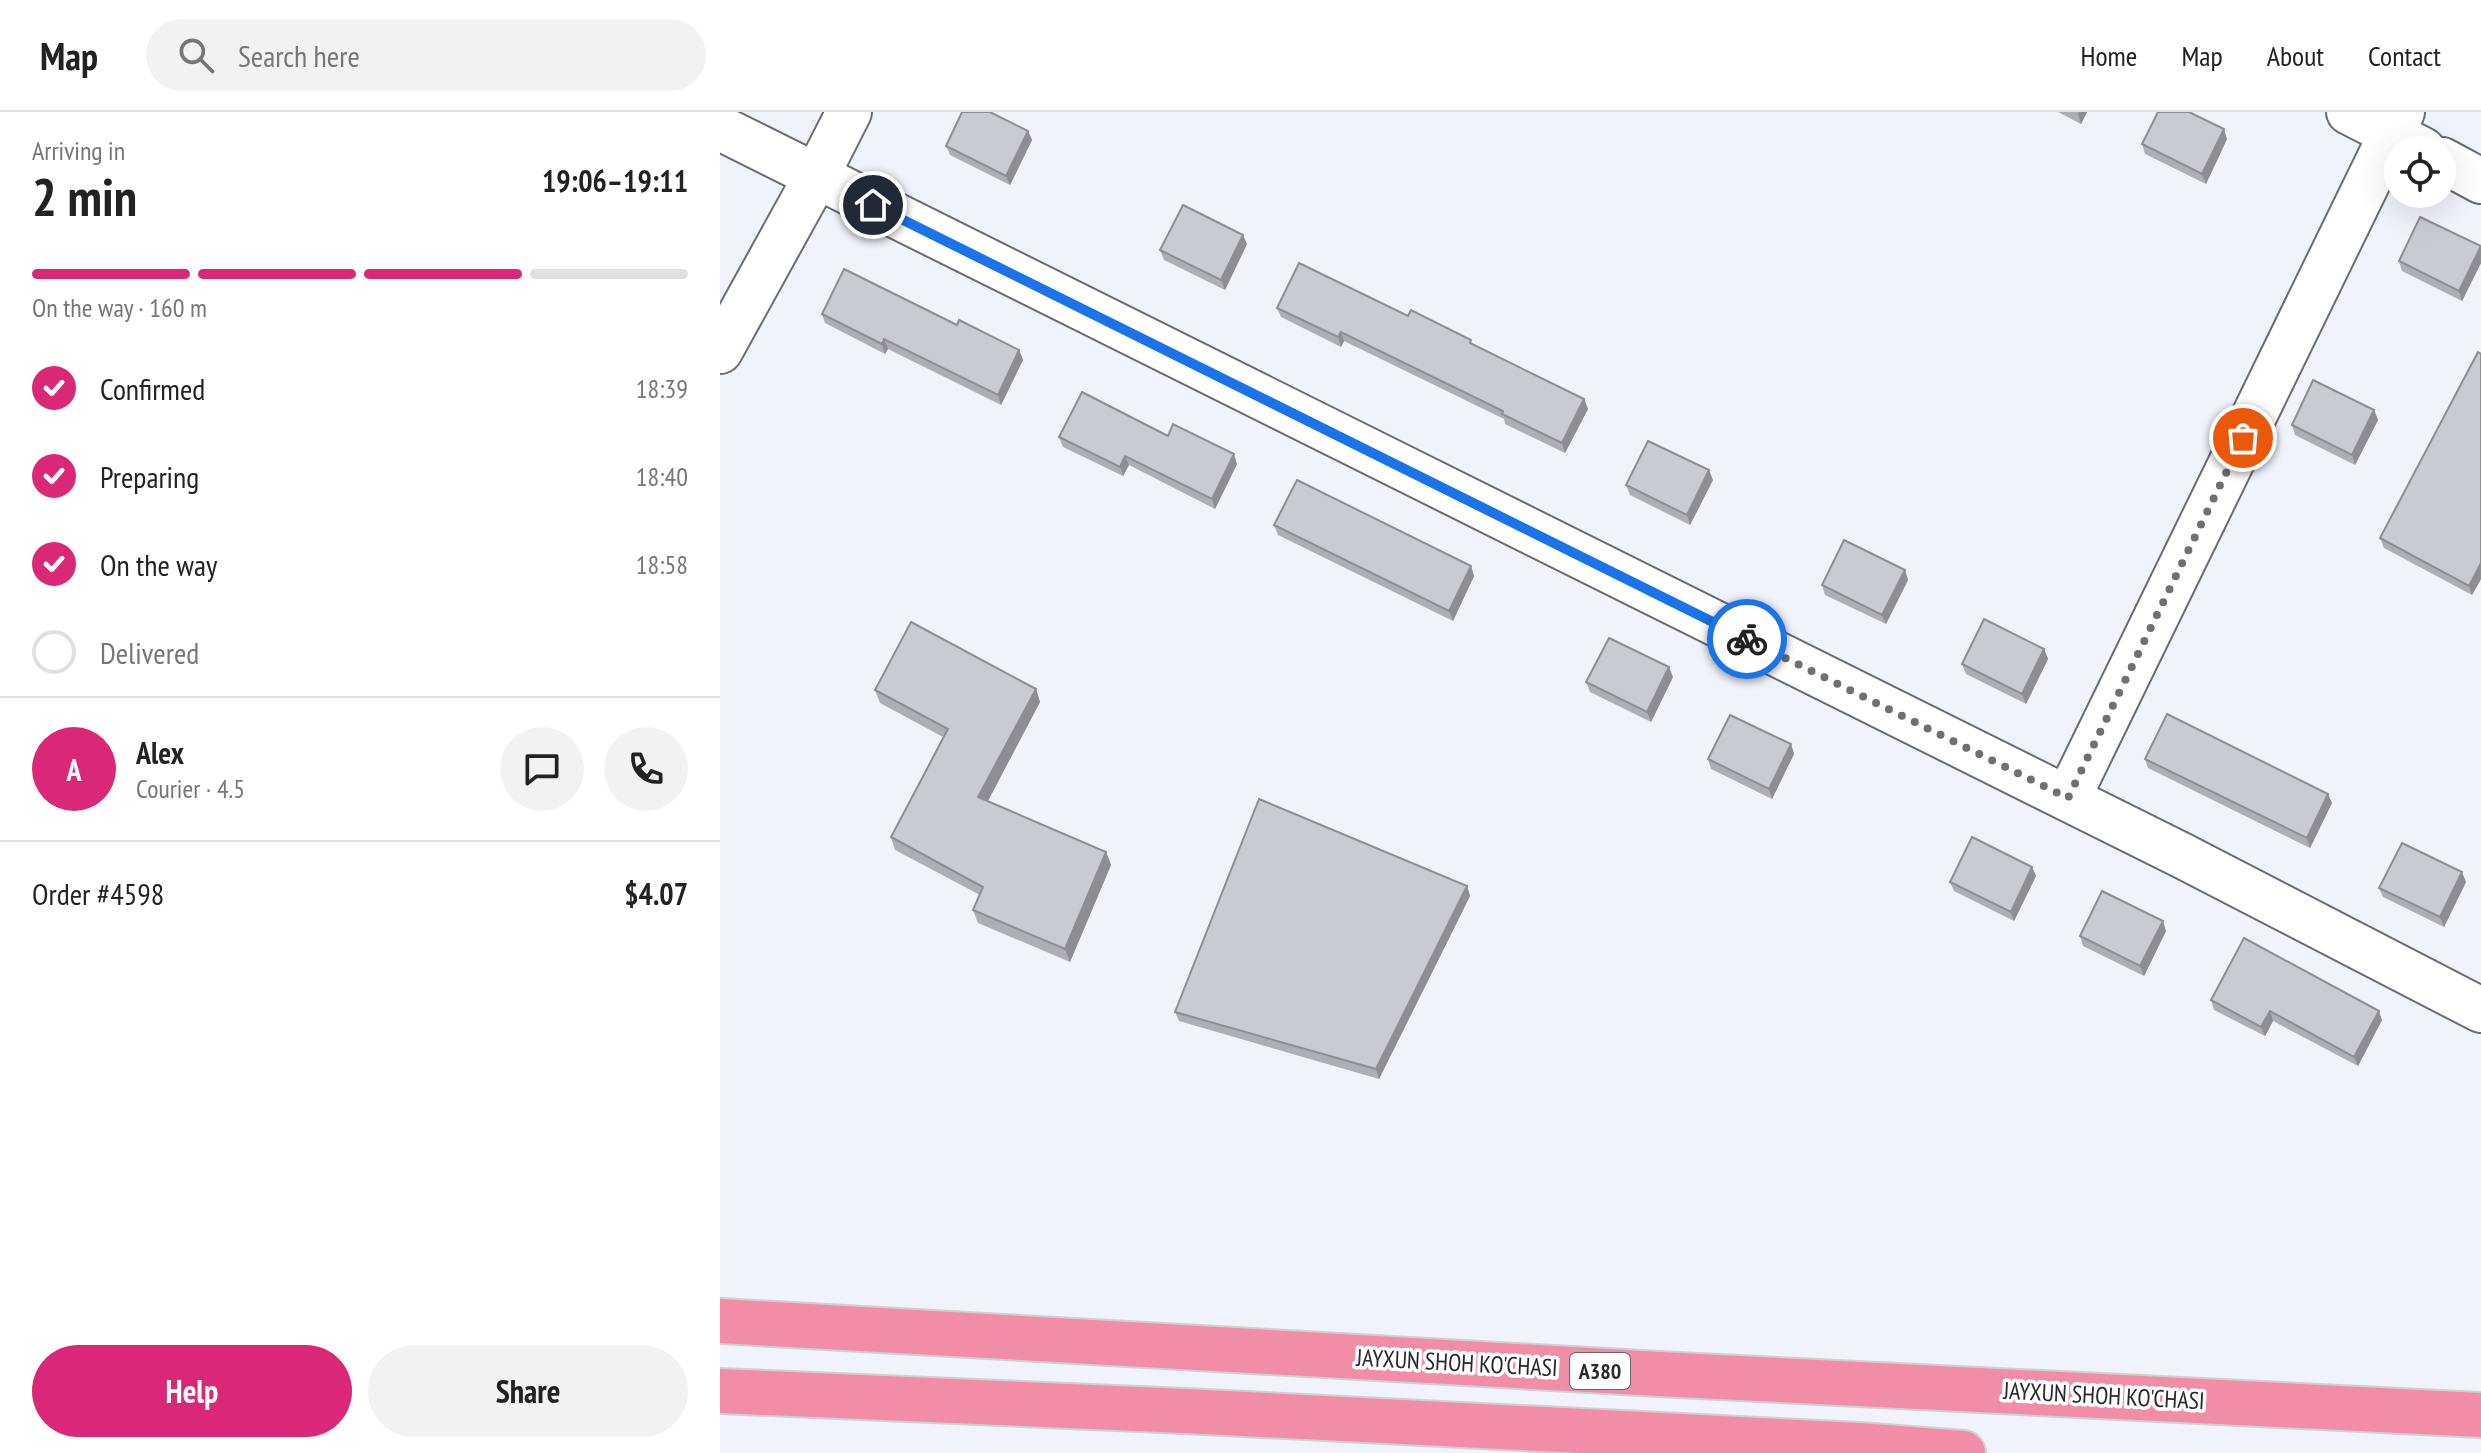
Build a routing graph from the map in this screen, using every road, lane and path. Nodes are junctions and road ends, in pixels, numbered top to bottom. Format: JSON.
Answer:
{"nodes":[{"id":1,"x":849,"y":112,"type":"edge"},
{"id":2,"x":2349,"y":112,"type":"edge"},
{"id":3,"x":720,"y":128,"type":"edge"},
{"id":4,"x":2405,"y":132,"type":"edge"},
{"id":5,"x":2456,"y":168,"type":"edge"},
{"id":6,"x":816,"y":177,"type":"junction"},
{"id":7,"x":2481,"y":181,"type":"edge"},
{"id":8,"x":720,"y":351,"type":"edge"},
{"id":9,"x":2068,"y":798,"type":"junction"},
{"id":10,"x":2481,"y":1010,"type":"edge"},
{"id":11,"x":720,"y":1321,"type":"edge"},
{"id":12,"x":720,"y":1391,"type":"edge"},
{"id":13,"x":2481,"y":1415,"type":"edge"},
{"id":14,"x":1963,"y":1453,"type":"edge"}],
"edges":[{"from":1,"to":6,"type":"street"},
{"from":2,"to":4,"type":"street"},
{"from":3,"to":6,"type":"street"},
{"from":4,"to":9,"type":"street"},
{"from":5,"to":7,"type":"street"},
{"from":6,"to":8,"type":"street"},
{"from":6,"to":9,"type":"street"},
{"from":9,"to":10,"type":"street"},
{"from":11,"to":13,"type":"highway","name":"JAYXUN SHOH KO'CHASI","number":"A380"},
{"from":12,"to":14,"type":"highway"}]}
